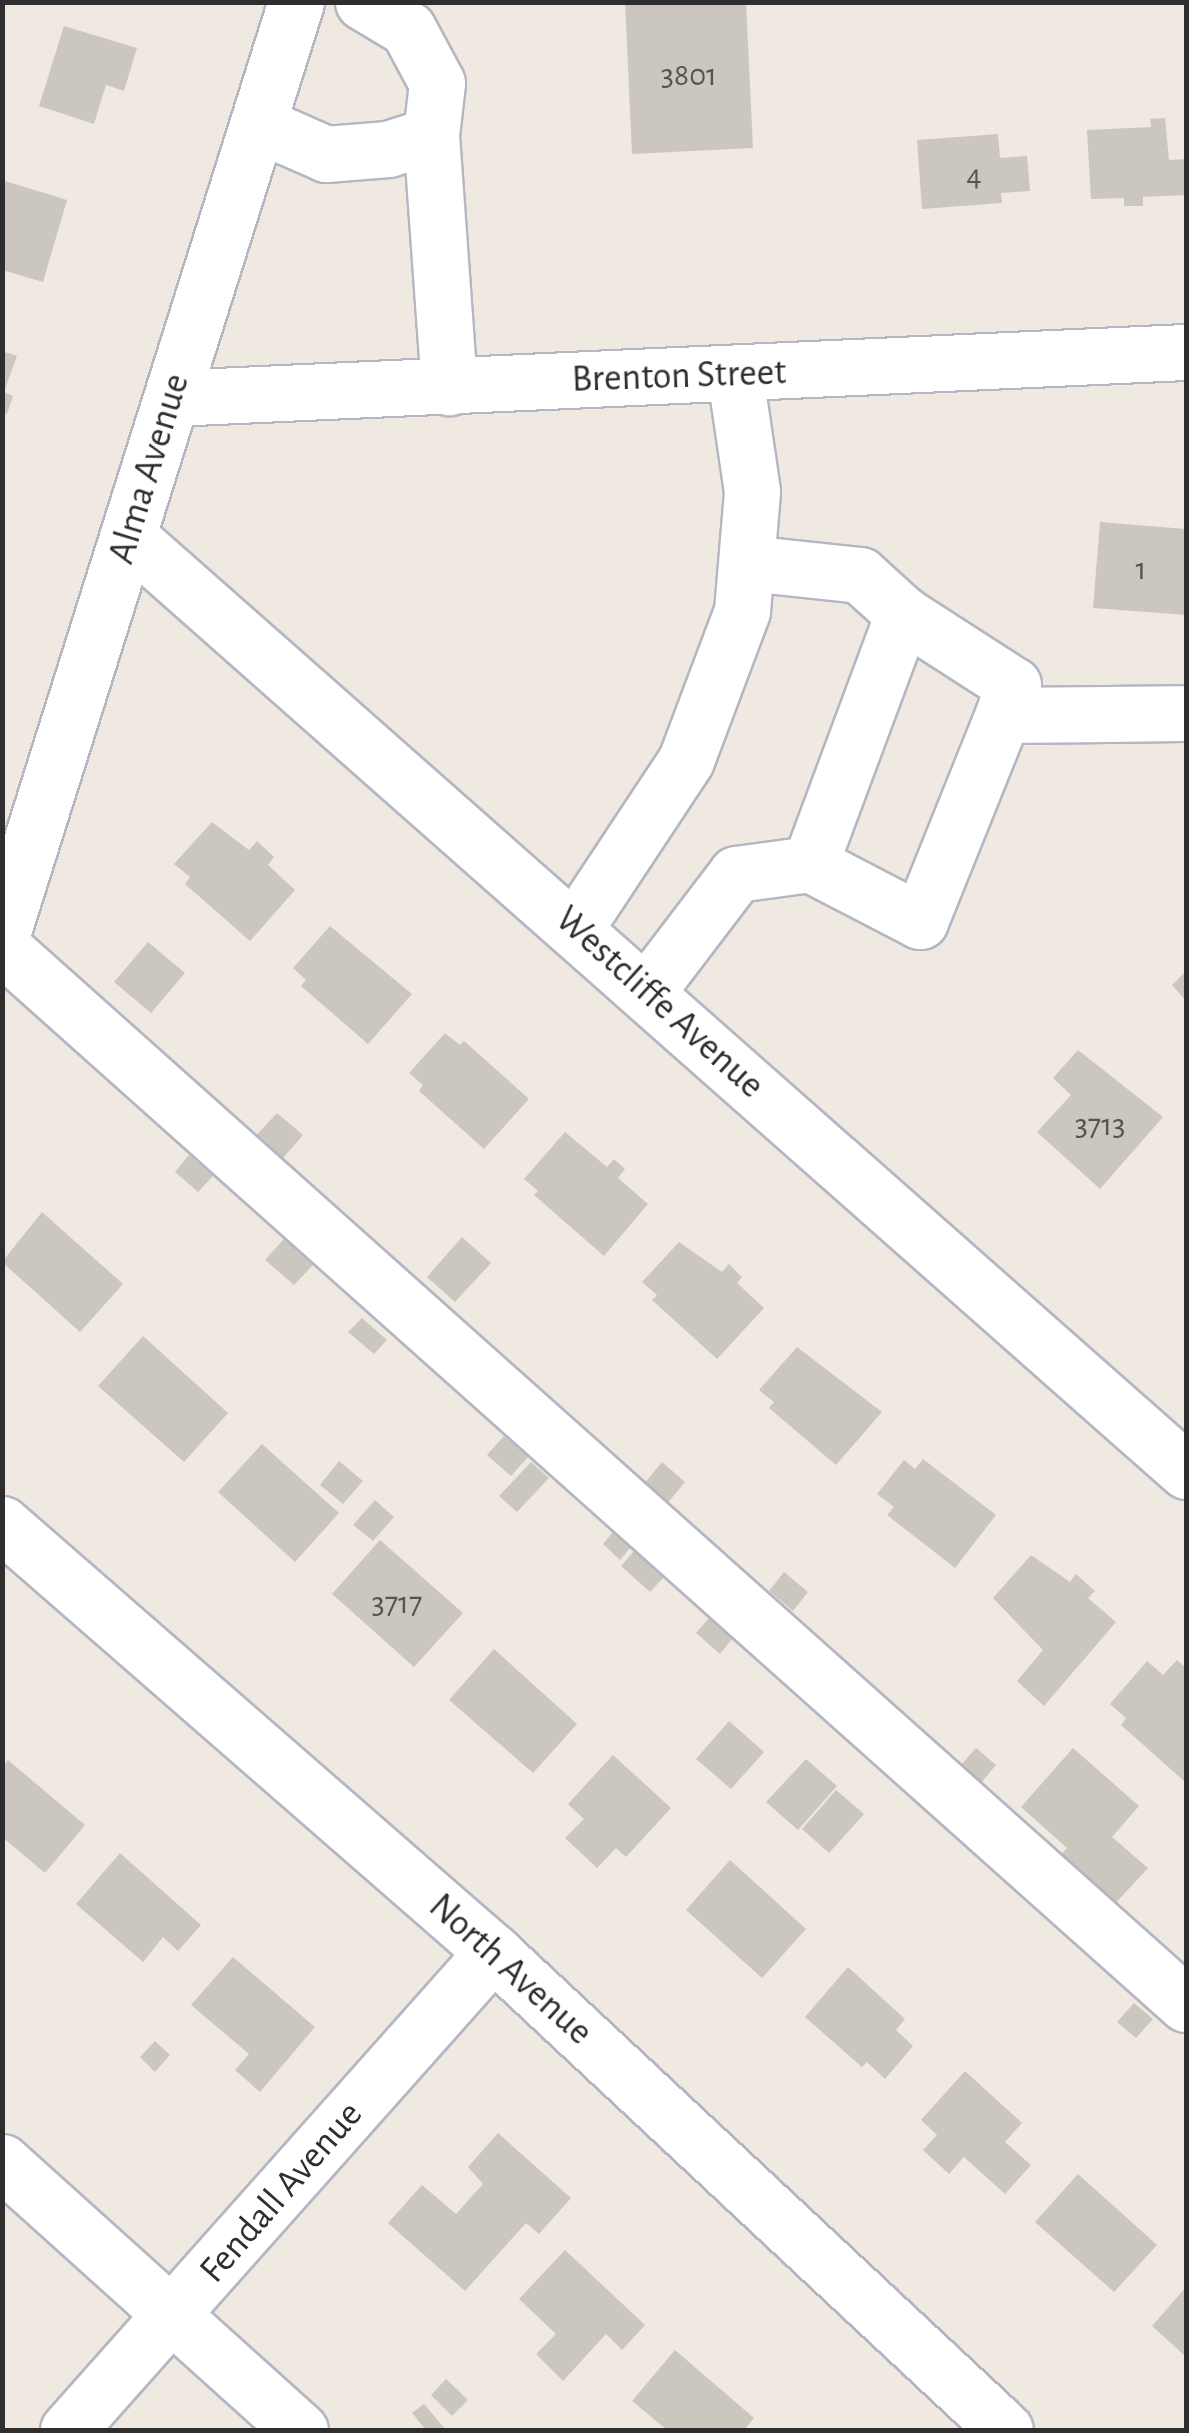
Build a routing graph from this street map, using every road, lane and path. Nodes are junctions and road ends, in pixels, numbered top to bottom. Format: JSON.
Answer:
{"nodes":[{"id":1,"x":296,"y":2,"type":"edge"},
{"id":2,"x":363,"y":2,"type":"edge"},
{"id":3,"x":260,"y":125,"type":"junction"},
{"id":4,"x":431,"y":135,"type":"junction"},
{"id":5,"x":1186,"y":352,"type":"edge"},
{"id":6,"x":735,"y":376,"type":"junction"},
{"id":7,"x":449,"y":387,"type":"junction"},
{"id":8,"x":172,"y":398,"type":"junction"},
{"id":9,"x":129,"y":537,"type":"junction"},
{"id":10,"x":748,"y":563,"type":"junction"},
{"id":11,"x":904,"y":614,"type":"junction"},
{"id":12,"x":1182,"y":712,"type":"dead end"},
{"id":13,"x":1004,"y":715,"type":"junction"},
{"id":14,"x":810,"y":864,"type":"junction"},
{"id":15,"x":575,"y":928,"type":"junction"},
{"id":16,"x":2,"y":934,"type":"edge"},
{"id":17,"x":2,"y":947,"type":"edge"},
{"id":18,"x":647,"y":991,"type":"junction"},
{"id":19,"x":1180,"y":1448,"type":"edge"},
{"id":20,"x":2,"y":1524,"type":"edge"},
{"id":21,"x":493,"y":1952,"type":"junction"},
{"id":22,"x":1186,"y":2004,"type":"edge"},
{"id":23,"x":2,"y":2162,"type":"edge"},
{"id":24,"x":174,"y":2317,"type":"junction"},
{"id":25,"x":68,"y":2430,"type":"edge"},
{"id":26,"x":300,"y":2430,"type":"edge"},
{"id":27,"x":1005,"y":2430,"type":"edge"}],
"edges":[{"from":1,"to":3,"type":"street","name":"Alma Avenue"},
{"from":2,"to":4,"type":"street"},
{"from":3,"to":4,"type":"street"},
{"from":3,"to":8,"type":"street","name":"Alma Avenue"},
{"from":4,"to":7,"type":"street"},
{"from":5,"to":6,"type":"street","name":"Brenton Street"},
{"from":6,"to":7,"type":"street","name":"Brenton Street"},
{"from":6,"to":10,"type":"street"},
{"from":7,"to":8,"type":"street","name":"Brenton Street"},
{"from":8,"to":9,"type":"street","name":"Alma Avenue"},
{"from":9,"to":15,"type":"street","name":"Westcliffe Avenue"},
{"from":9,"to":16,"type":"street","name":"Alma Avenue"},
{"from":10,"to":11,"type":"street"},
{"from":10,"to":15,"type":"street"},
{"from":11,"to":13,"type":"street"},
{"from":11,"to":14,"type":"street"},
{"from":12,"to":13,"type":"street"},
{"from":13,"to":14,"type":"street"},
{"from":14,"to":18,"type":"street"},
{"from":15,"to":18,"type":"street","name":"Westcliffe Avenue"},
{"from":17,"to":22,"type":"street"},
{"from":18,"to":19,"type":"street","name":"Westcliffe Avenue"},
{"from":20,"to":21,"type":"street","name":"North Avenue"},
{"from":21,"to":24,"type":"street","name":"Fendall Avenue"},
{"from":21,"to":27,"type":"street","name":"North Avenue"},
{"from":23,"to":24,"type":"street"},
{"from":24,"to":25,"type":"street","name":"Fendall Avenue"},
{"from":24,"to":26,"type":"street"}]}
